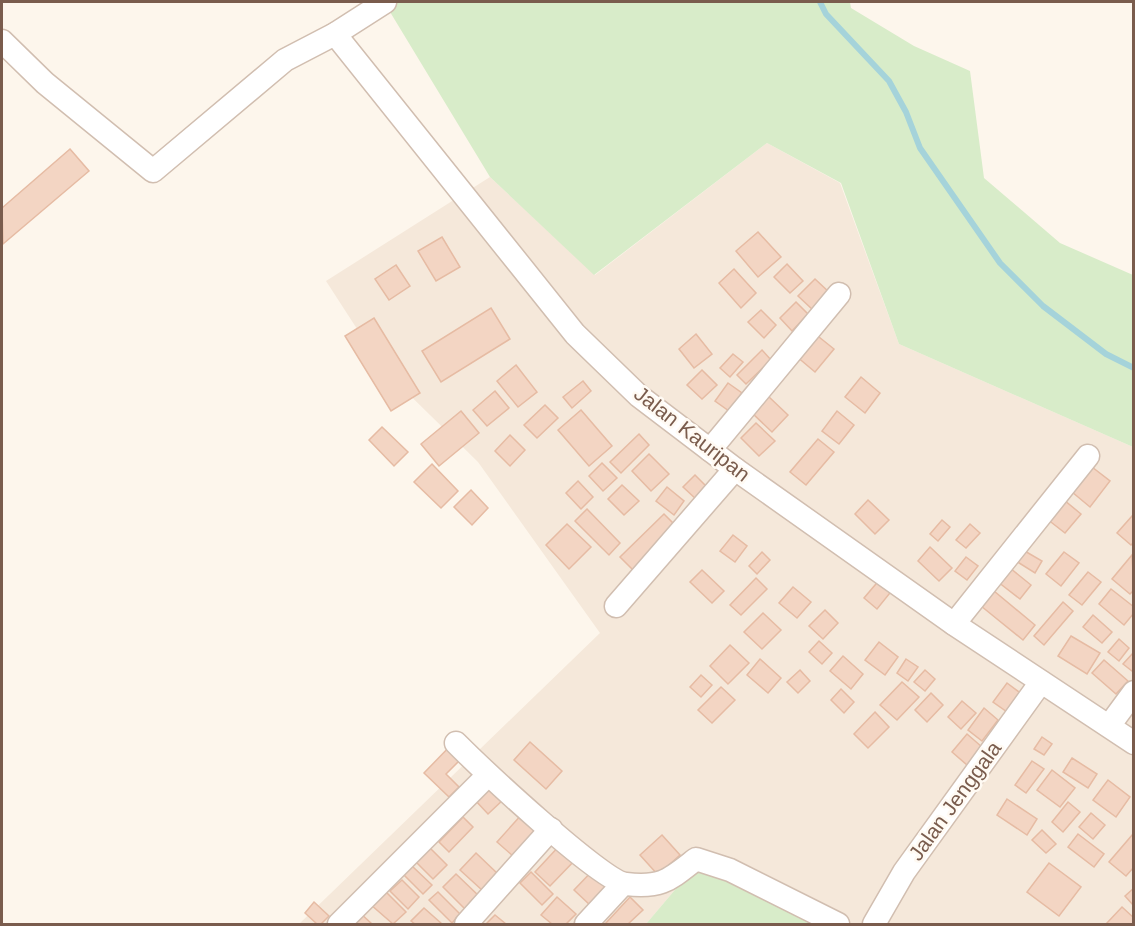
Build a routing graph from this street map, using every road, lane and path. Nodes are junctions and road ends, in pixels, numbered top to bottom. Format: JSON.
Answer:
{"nodes":[{"id":1,"x":385,"y":2,"type":"edge"},
{"id":2,"x":334,"y":34,"type":"junction"},
{"id":3,"x":2,"y":40,"type":"edge"},
{"id":4,"x":839,"y":294,"type":"dead end"},
{"id":5,"x":710,"y":450,"type":"junction"},
{"id":6,"x":1088,"y":456,"type":"dead end"},
{"id":7,"x":735,"y":469,"type":"junction"},
{"id":8,"x":616,"y":606,"type":"dead end"},
{"id":9,"x":954,"y":624,"type":"junction"},
{"id":10,"x":1041,"y":682,"type":"junction"},
{"id":11,"x":1134,"y":692,"type":"edge"},
{"id":12,"x":1109,"y":726,"type":"junction"},
{"id":13,"x":456,"y":743,"type":"dead end"},
{"id":14,"x":1134,"y":743,"type":"edge"},
{"id":15,"x":488,"y":775,"type":"junction"},
{"id":16,"x":551,"y":829,"type":"junction"},
{"id":17,"x":623,"y":884,"type":"junction"},
{"id":18,"x":339,"y":924,"type":"edge"},
{"id":19,"x":466,"y":924,"type":"edge"},
{"id":20,"x":586,"y":924,"type":"edge"},
{"id":21,"x":838,"y":924,"type":"edge"},
{"id":22,"x":874,"y":924,"type":"edge"}],
"edges":[{"from":1,"to":2,"type":"street"},
{"from":2,"to":3,"type":"street"},
{"from":2,"to":5,"type":"street","name":"Jalan Kauripan"},
{"from":4,"to":5,"type":"street"},
{"from":5,"to":7,"type":"street","name":"Jalan Kauripan"},
{"from":6,"to":9,"type":"street"},
{"from":7,"to":8,"type":"street"},
{"from":7,"to":9,"type":"street","name":"Jalan Kauripan"},
{"from":9,"to":10,"type":"street","name":"Jalan Kauripan"},
{"from":10,"to":12,"type":"street","name":"Jalan Kauripan"},
{"from":10,"to":22,"type":"street","name":"Jalan Jenggala"},
{"from":11,"to":12,"type":"street"},
{"from":12,"to":14,"type":"street","name":"Jalan Kauripan"},
{"from":13,"to":15,"type":"street"},
{"from":15,"to":16,"type":"street"},
{"from":15,"to":18,"type":"street"},
{"from":16,"to":17,"type":"street"},
{"from":16,"to":19,"type":"street"},
{"from":17,"to":20,"type":"street"},
{"from":17,"to":21,"type":"street"}]}
